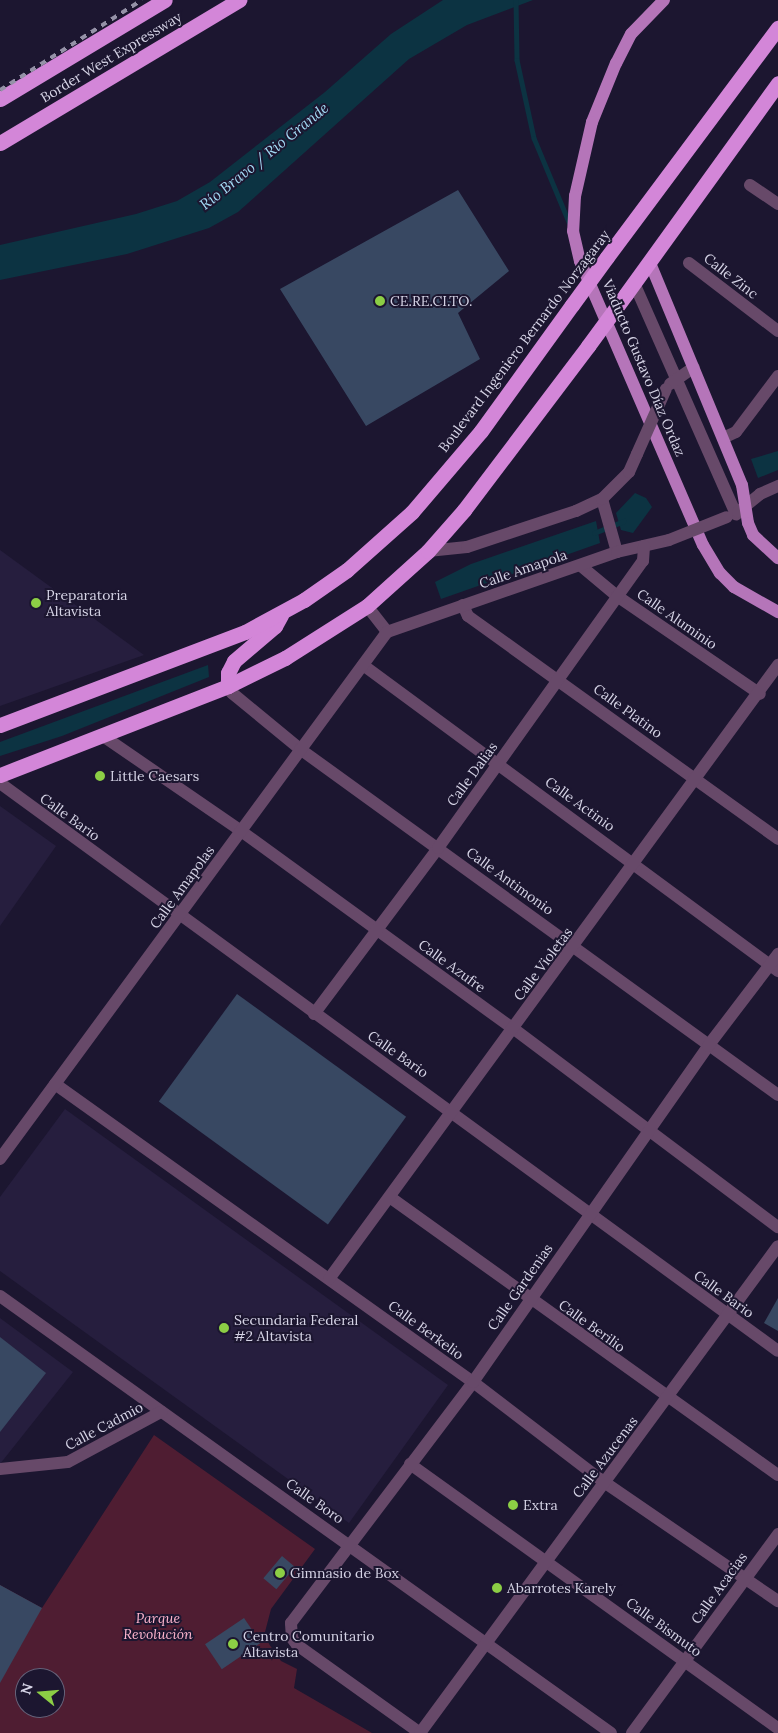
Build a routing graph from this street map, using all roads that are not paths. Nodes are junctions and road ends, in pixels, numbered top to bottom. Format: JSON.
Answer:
{"nodes":[{"id":1,"x":165,"y":0,"type":"edge"},
{"id":2,"x":239,"y":0,"type":"edge"},
{"id":3,"x":664,"y":0,"type":"edge"},
{"id":4,"x":778,"y":28,"type":"edge"},
{"id":5,"x":778,"y":84,"type":"edge"},
{"id":6,"x":0,"y":99,"type":"edge"},
{"id":7,"x":0,"y":143,"type":"edge"},
{"id":8,"x":750,"y":185,"type":"dead end"},
{"id":9,"x":778,"y":204,"type":"edge"},
{"id":10,"x":650,"y":263,"type":"junction"},
{"id":11,"x":689,"y":263,"type":"dead end"},
{"id":12,"x":630,"y":289,"type":"junction"},
{"id":13,"x":778,"y":331,"type":"edge"},
{"id":14,"x":694,"y":367,"type":"junction"},
{"id":15,"x":778,"y":376,"type":"edge"},
{"id":16,"x":676,"y":378,"type":"junction"},
{"id":17,"x":723,"y":438,"type":"junction"},
{"id":18,"x":778,"y":486,"type":"edge"},
{"id":19,"x":602,"y":499,"type":"junction"},
{"id":20,"x":736,"y":513,"type":"junction"},
{"id":21,"x":644,"y":546,"type":"junction"},
{"id":22,"x":428,"y":551,"type":"junction"},
{"id":23,"x":617,"y":552,"type":"junction"},
{"id":24,"x":778,"y":558,"type":"edge"},
{"id":25,"x":581,"y":566,"type":"junction"},
{"id":26,"x":618,"y":596,"type":"junction"},
{"id":27,"x":463,"y":605,"type":"junction"},
{"id":28,"x":367,"y":606,"type":"junction"},
{"id":29,"x":283,"y":612,"type":"junction"},
{"id":30,"x":778,"y":612,"type":"edge"},
{"id":31,"x":387,"y":632,"type":"junction"},
{"id":32,"x":363,"y":665,"type":"junction"},
{"id":33,"x":778,"y":665,"type":"edge"},
{"id":34,"x":559,"y":680,"type":"junction"},
{"id":35,"x":228,"y":686,"type":"junction"},
{"id":36,"x":760,"y":694,"type":"junction"},
{"id":37,"x":0,"y":725,"type":"edge"},
{"id":38,"x":103,"y":736,"type":"junction"},
{"id":39,"x":300,"y":749,"type":"junction"},
{"id":40,"x":498,"y":764,"type":"junction"},
{"id":41,"x":0,"y":775,"type":"edge"},
{"id":42,"x":696,"y":779,"type":"junction"},
{"id":43,"x":0,"y":783,"type":"edge"},
{"id":44,"x":241,"y":831,"type":"junction"},
{"id":45,"x":778,"y":839,"type":"edge"},
{"id":46,"x":438,"y":848,"type":"junction"},
{"id":47,"x":636,"y":863,"type":"junction"},
{"id":48,"x":179,"y":916,"type":"junction"},
{"id":49,"x":376,"y":929,"type":"junction"},
{"id":50,"x":576,"y":946,"type":"junction"},
{"id":51,"x":778,"y":954,"type":"edge"},
{"id":52,"x":774,"y":968,"type":"edge"},
{"id":53,"x":314,"y":1014,"type":"junction"},
{"id":54,"x":514,"y":1029,"type":"junction"},
{"id":55,"x":708,"y":1046,"type":"junction"},
{"id":56,"x":55,"y":1084,"type":"junction"},
{"id":57,"x":778,"y":1095,"type":"edge"},
{"id":58,"x":454,"y":1112,"type":"junction"},
{"id":59,"x":649,"y":1132,"type":"junction"},
{"id":60,"x":0,"y":1159,"type":"edge"},
{"id":61,"x":391,"y":1198,"type":"junction"},
{"id":62,"x":588,"y":1215,"type":"junction"},
{"id":63,"x":778,"y":1227,"type":"edge"},
{"id":64,"x":778,"y":1246,"type":"edge"},
{"id":65,"x":329,"y":1279,"type":"junction"},
{"id":66,"x":0,"y":1296,"type":"edge"},
{"id":67,"x":530,"y":1300,"type":"junction"},
{"id":68,"x":728,"y":1315,"type":"junction"},
{"id":69,"x":778,"y":1351,"type":"edge"},
{"id":70,"x":472,"y":1382,"type":"junction"},
{"id":71,"x":668,"y":1399,"type":"junction"},
{"id":72,"x":161,"y":1412,"type":"junction"},
{"id":73,"x":410,"y":1464,"type":"junction"},
{"id":74,"x":0,"y":1469,"type":"edge"},
{"id":75,"x":778,"y":1475,"type":"edge"},
{"id":76,"x":604,"y":1482,"type":"junction"},
{"id":77,"x":778,"y":1534,"type":"edge"},
{"id":78,"x":352,"y":1545,"type":"junction"},
{"id":79,"x":547,"y":1561,"type":"junction"},
{"id":80,"x":745,"y":1577,"type":"junction"},
{"id":81,"x":778,"y":1601,"type":"edge"},
{"id":82,"x":489,"y":1643,"type":"junction"},
{"id":83,"x":685,"y":1660,"type":"junction"},
{"id":84,"x":778,"y":1728,"type":"edge"},
{"id":85,"x":420,"y":1733,"type":"edge"},
{"id":86,"x":611,"y":1733,"type":"edge"},
{"id":87,"x":632,"y":1733,"type":"edge"}],
"edges":[{"from":1,"to":6,"type":"highway","name":"Border West Expressway"},
{"from":2,"to":7,"type":"highway","name":"Border West Expressway"},
{"from":3,"to":30,"type":"main road","name":"Viaducto Gustavo Díaz Ordaz"},
{"from":4,"to":29,"type":"highway","name":"Boulevard Ingeniero Bernardo Norzagaray","bridge":true},
{"from":5,"to":10,"type":"highway"},
{"from":8,"to":9,"type":"street"},
{"from":10,"to":12,"type":"highway"},
{"from":10,"to":14,"type":"main road"},
{"from":11,"to":13,"type":"street","name":"Calle Zinc"},
{"from":12,"to":16,"type":"street"},
{"from":12,"to":22,"type":"highway","bridge":true},
{"from":14,"to":16,"type":"street"},
{"from":14,"to":17,"type":"main road"},
{"from":15,"to":17,"type":"street"},
{"from":16,"to":19,"type":"street","bridge":true},
{"from":16,"to":20,"type":"street"},
{"from":17,"to":20,"type":"main road"},
{"from":18,"to":20,"type":"street","name":"Calle Amapola"},
{"from":19,"to":22,"type":"street"},
{"from":19,"to":23,"type":"street"},
{"from":20,"to":21,"type":"street","name":"Calle Amapola","bridge":true},
{"from":20,"to":24,"type":"main road"},
{"from":21,"to":23,"type":"street","name":"Calle Amapola"},
{"from":21,"to":26,"type":"street","name":"Calle Dalias"},
{"from":22,"to":28,"type":"highway"},
{"from":23,"to":25,"type":"street","name":"Calle Amapola"},
{"from":25,"to":26,"type":"street","name":"Calle Aluminio"},
{"from":25,"to":27,"type":"street","name":"Calle Amapola"},
{"from":26,"to":34,"type":"street","name":"Calle Dalias"},
{"from":26,"to":36,"type":"street","name":"Calle Aluminio"},
{"from":27,"to":31,"type":"street","name":"Calle Amapola"},
{"from":27,"to":34,"type":"street","name":"Calle Platino"},
{"from":28,"to":31,"type":"street"},
{"from":28,"to":35,"type":"highway"},
{"from":29,"to":35,"type":"highway"},
{"from":29,"to":37,"type":"highway","name":"Boulevard Ingeniero Bernardo Norzagaray"},
{"from":31,"to":32,"type":"street","name":"Calle Amapolas"},
{"from":32,"to":39,"type":"street","name":"Calle Amapolas"},
{"from":32,"to":40,"type":"street","name":"Calle Actinio"},
{"from":33,"to":36,"type":"street","name":"Calle Violetas"},
{"from":34,"to":40,"type":"street","name":"Calle Dalias"},
{"from":34,"to":42,"type":"street","name":"Calle Platino"},
{"from":35,"to":38,"type":"highway"},
{"from":35,"to":39,"type":"street","name":"Calle Antimonio"},
{"from":36,"to":42,"type":"street","name":"Calle Violetas"},
{"from":38,"to":41,"type":"highway"},
{"from":38,"to":44,"type":"street","name":"Calle Azufre"},
{"from":39,"to":44,"type":"street","name":"Calle Amapolas"},
{"from":39,"to":46,"type":"street","name":"Calle Antimonio"},
{"from":40,"to":46,"type":"street","name":"Calle Dalias"},
{"from":40,"to":47,"type":"street","name":"Calle Actinio"},
{"from":42,"to":45,"type":"street","name":"Calle Platino"},
{"from":42,"to":47,"type":"street","name":"Calle Violetas"},
{"from":43,"to":48,"type":"street","name":"Calle Bario"},
{"from":44,"to":48,"type":"street","name":"Calle Amapolas"},
{"from":44,"to":49,"type":"street","name":"Calle Azufre"},
{"from":46,"to":49,"type":"street","name":"Calle Dalias"},
{"from":46,"to":50,"type":"street","name":"Calle Antimonio"},
{"from":47,"to":50,"type":"street","name":"Calle Violetas"},
{"from":47,"to":52,"type":"street","name":"Calle Actinio"},
{"from":48,"to":53,"type":"street","name":"Calle Bario"},
{"from":48,"to":56,"type":"street","name":"Calle Amapolas"},
{"from":49,"to":53,"type":"street","name":"Calle Dalias"},
{"from":49,"to":54,"type":"street","name":"Calle Azufre"},
{"from":50,"to":54,"type":"street","name":"Calle Violetas"},
{"from":50,"to":55,"type":"street","name":"Calle Antimonio"},
{"from":51,"to":52,"type":"street","name":"Calle Gardenias"},
{"from":52,"to":55,"type":"street","name":"Calle Gardenias"},
{"from":53,"to":58,"type":"street","name":"Calle Bario"},
{"from":54,"to":58,"type":"street","name":"Calle Violetas"},
{"from":54,"to":59,"type":"street","name":"Calle Azufre"},
{"from":55,"to":57,"type":"street","name":"Calle Antimonio"},
{"from":55,"to":59,"type":"street","name":"Calle Gardenias"},
{"from":56,"to":60,"type":"street","name":"Calle Amapolas"},
{"from":56,"to":65,"type":"street","name":"Calle Berkelio"},
{"from":58,"to":61,"type":"street","name":"Calle Violetas"},
{"from":58,"to":62,"type":"street","name":"Calle Bario"},
{"from":59,"to":62,"type":"street","name":"Calle Gardenias"},
{"from":59,"to":63,"type":"street","name":"Calle Azufre"},
{"from":61,"to":65,"type":"street","name":"Calle Violetas"},
{"from":61,"to":67,"type":"street","name":"Calle Berilio"},
{"from":62,"to":67,"type":"street","name":"Calle Gardenias"},
{"from":62,"to":68,"type":"street","name":"Calle Bario"},
{"from":64,"to":68,"type":"street","name":"Calle Azucenas"},
{"from":65,"to":70,"type":"street","name":"Calle Berkelio"},
{"from":66,"to":72,"type":"street","name":"Calle Boro"},
{"from":67,"to":70,"type":"street","name":"Calle Gardenias"},
{"from":67,"to":71,"type":"street","name":"Calle Berilio"},
{"from":68,"to":69,"type":"street","name":"Calle Bario"},
{"from":68,"to":71,"type":"street","name":"Calle Azucenas"},
{"from":70,"to":73,"type":"street","name":"Calle Gardenias"},
{"from":70,"to":76,"type":"street","name":"Calle Berkelio"},
{"from":71,"to":75,"type":"street","name":"Calle Berilio"},
{"from":71,"to":76,"type":"street","name":"Calle Azucenas"},
{"from":72,"to":74,"type":"street","name":"Calle Cadmio"},
{"from":72,"to":78,"type":"street","name":"Calle Boro"},
{"from":73,"to":78,"type":"street","name":"Calle Gardenias"},
{"from":73,"to":79,"type":"street","name":"Calle Bismuto"},
{"from":76,"to":79,"type":"street","name":"Calle Azucenas"},
{"from":76,"to":80,"type":"street","name":"Calle Berkelio"},
{"from":77,"to":80,"type":"street","name":"Calle Acacias"},
{"from":78,"to":82,"type":"street","name":"Calle Boro"},
{"from":78,"to":85,"type":"street","name":"Calle Gardenias"},
{"from":79,"to":82,"type":"street","name":"Calle Azucenas"},
{"from":79,"to":83,"type":"street","name":"Calle Bismuto"},
{"from":80,"to":81,"type":"street","name":"Calle Berkelio"},
{"from":80,"to":83,"type":"street","name":"Calle Acacias"},
{"from":82,"to":85,"type":"street","name":"Calle Azucenas"},
{"from":82,"to":86,"type":"street","name":"Calle Boro"},
{"from":83,"to":84,"type":"street","name":"Calle Bismuto"},
{"from":83,"to":87,"type":"street","name":"Calle Acacias"}]}
